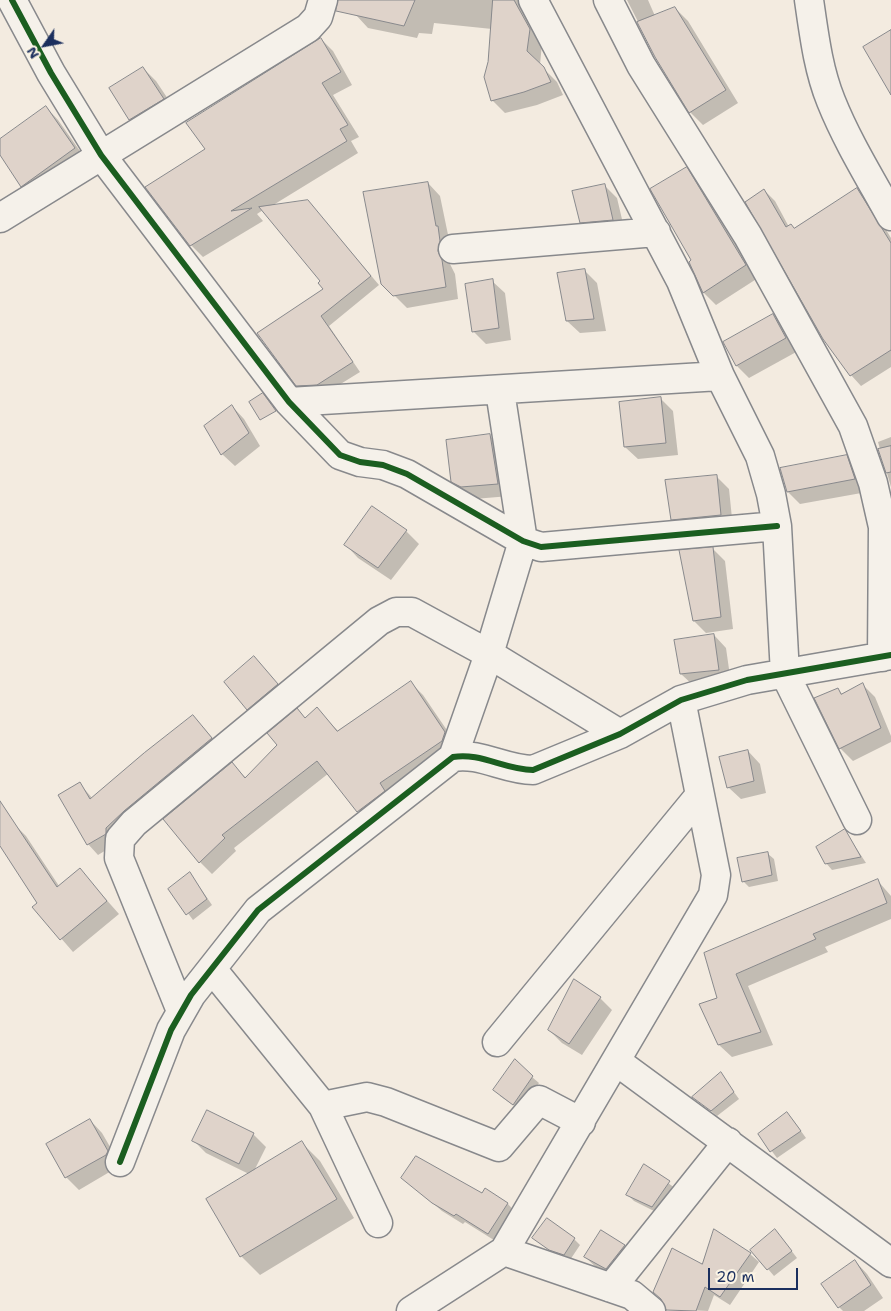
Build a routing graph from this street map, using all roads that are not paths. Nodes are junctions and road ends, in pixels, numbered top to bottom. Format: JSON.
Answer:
{"nodes":[{"id":1,"x":12,"y":0,"type":"edge"},
{"id":2,"x":323,"y":0,"type":"edge"},
{"id":3,"x":533,"y":0,"type":"edge"},
{"id":4,"x":608,"y":0,"type":"edge"},
{"id":5,"x":809,"y":0,"type":"edge"},
{"id":6,"x":101,"y":155,"type":"junction"},
{"id":7,"x":891,"y":216,"type":"edge"},
{"id":8,"x":0,"y":218,"type":"edge"},
{"id":9,"x":656,"y":232,"type":"junction"},
{"id":10,"x":453,"y":249,"type":"dead end"},
{"id":11,"x":720,"y":376,"type":"junction"},
{"id":12,"x":500,"y":391,"type":"junction"},
{"id":13,"x":289,"y":402,"type":"junction"},
{"id":14,"x":777,"y":526,"type":"junction"},
{"id":15,"x":523,"y":541,"type":"junction"},
{"id":16,"x":490,"y":654,"type":"junction"},
{"id":17,"x":887,"y":656,"type":"edge"},
{"id":18,"x":785,"y":674,"type":"junction"},
{"id":19,"x":682,"y":700,"type":"junction"},
{"id":20,"x":620,"y":734,"type":"junction"},
{"id":21,"x":453,"y":757,"type":"junction"},
{"id":22,"x":700,"y":795,"type":"junction"},
{"id":23,"x":857,"y":820,"type":"dead end"},
{"id":24,"x":212,"y":968,"type":"junction"},
{"id":25,"x":182,"y":1011,"type":"junction"},
{"id":26,"x":497,"y":1042,"type":"dead end"},
{"id":27,"x":616,"y":1061,"type":"junction"},
{"id":28,"x":323,"y":1106,"type":"junction"},
{"id":29,"x":581,"y":1122,"type":"junction"},
{"id":30,"x":728,"y":1142,"type":"junction"},
{"id":31,"x":120,"y":1162,"type":"dead end"},
{"id":32,"x":378,"y":1222,"type":"dead end"},
{"id":33,"x":504,"y":1251,"type":"junction"},
{"id":34,"x":891,"y":1263,"type":"edge"},
{"id":35,"x":611,"y":1288,"type":"junction"},
{"id":36,"x":411,"y":1311,"type":"edge"},
{"id":37,"x":651,"y":1311,"type":"edge"}],
"edges":[{"from":1,"to":6,"type":"street"},
{"from":2,"to":6,"type":"street"},
{"from":3,"to":9,"type":"street"},
{"from":4,"to":17,"type":"street"},
{"from":5,"to":7,"type":"street"},
{"from":6,"to":8,"type":"street"},
{"from":6,"to":13,"type":"street"},
{"from":9,"to":10,"type":"street"},
{"from":9,"to":11,"type":"street"},
{"from":11,"to":12,"type":"street"},
{"from":11,"to":14,"type":"street"},
{"from":12,"to":13,"type":"street"},
{"from":12,"to":15,"type":"street"},
{"from":13,"to":15,"type":"street"},
{"from":14,"to":15,"type":"street"},
{"from":14,"to":18,"type":"street"},
{"from":15,"to":16,"type":"street"},
{"from":16,"to":20,"type":"street"},
{"from":16,"to":21,"type":"street"},
{"from":16,"to":25,"type":"street"},
{"from":17,"to":18,"type":"street"},
{"from":18,"to":19,"type":"street"},
{"from":18,"to":23,"type":"street"},
{"from":19,"to":20,"type":"street"},
{"from":19,"to":22,"type":"street"},
{"from":20,"to":21,"type":"street"},
{"from":21,"to":24,"type":"street"},
{"from":22,"to":26,"type":"street"},
{"from":22,"to":27,"type":"street"},
{"from":24,"to":25,"type":"street"},
{"from":24,"to":28,"type":"street"},
{"from":25,"to":31,"type":"street"},
{"from":27,"to":29,"type":"street"},
{"from":27,"to":30,"type":"street"},
{"from":28,"to":29,"type":"street"},
{"from":28,"to":32,"type":"street"},
{"from":29,"to":33,"type":"street"},
{"from":30,"to":34,"type":"street"},
{"from":30,"to":35,"type":"street"},
{"from":33,"to":35,"type":"street"},
{"from":33,"to":36,"type":"street"},
{"from":35,"to":37,"type":"street"}]}
